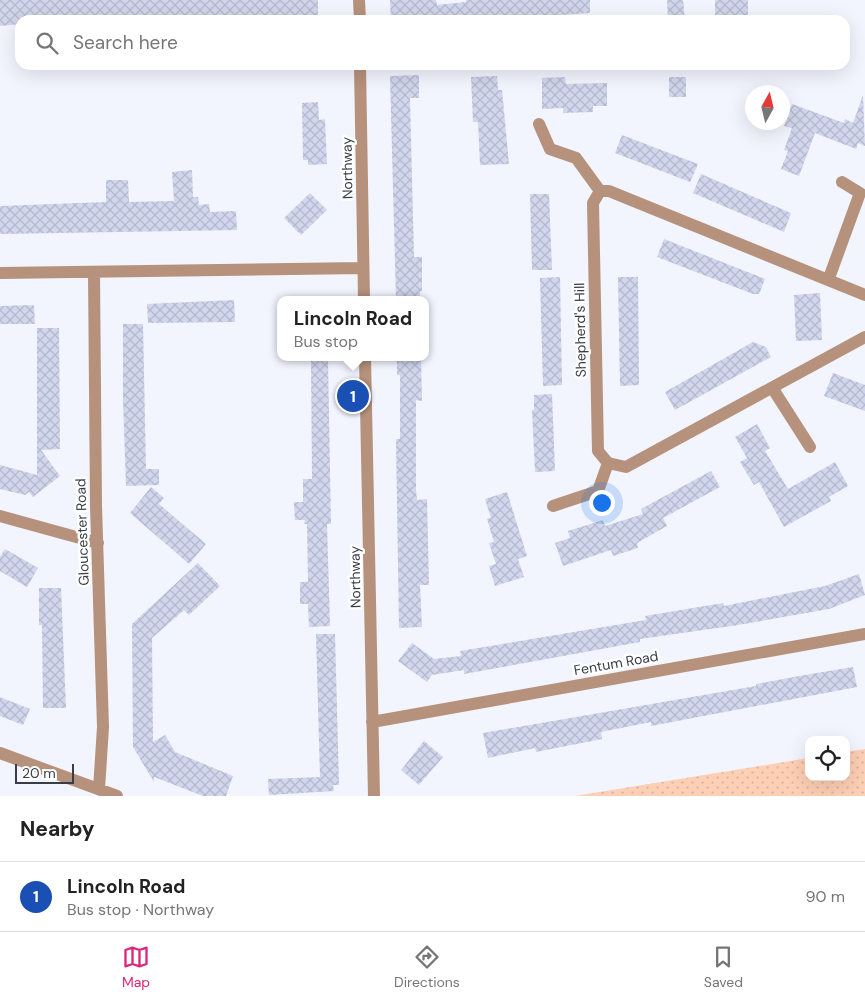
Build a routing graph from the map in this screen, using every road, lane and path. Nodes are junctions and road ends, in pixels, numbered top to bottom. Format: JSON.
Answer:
{"nodes":[{"id":1,"x":360,"y":0,"type":"edge"},
{"id":2,"x":360,"y":15,"type":"edge"},
{"id":3,"x":360,"y":70,"type":"edge"},
{"id":4,"x":539,"y":124,"type":"dead end"},
{"id":5,"x":842,"y":182,"type":"dead end"},
{"id":6,"x":600,"y":191,"type":"junction"},
{"id":7,"x":863,"y":193,"type":"edge"},
{"id":8,"x":364,"y":268,"type":"junction"},
{"id":9,"x":0,"y":273,"type":"edge"},
{"id":10,"x":94,"y":273,"type":"junction"},
{"id":11,"x":829,"y":278,"type":"junction"},
{"id":12,"x":865,"y":295,"type":"edge"},
{"id":13,"x":364,"y":296,"type":"edge"},
{"id":14,"x":865,"y":337,"type":"edge"},
{"id":15,"x":365,"y":361,"type":"edge"},
{"id":16,"x":773,"y":388,"type":"junction"},
{"id":17,"x":810,"y":447,"type":"dead end"},
{"id":18,"x":608,"y":463,"type":"junction"},
{"id":19,"x":553,"y":506,"type":"dead end"},
{"id":20,"x":0,"y":516,"type":"edge"},
{"id":21,"x":98,"y":543,"type":"junction"},
{"id":22,"x":865,"y":634,"type":"edge"},
{"id":23,"x":372,"y":722,"type":"junction"},
{"id":24,"x":0,"y":753,"type":"edge"},
{"id":25,"x":99,"y":789,"type":"junction"},
{"id":26,"x":117,"y":796,"type":"edge"},
{"id":27,"x":374,"y":796,"type":"edge"}],
"edges":[{"from":1,"to":2,"type":"street"},
{"from":3,"to":8,"type":"street","name":"Northway"},
{"from":4,"to":6,"type":"street"},
{"from":5,"to":7,"type":"street"},
{"from":6,"to":11,"type":"street"},
{"from":6,"to":18,"type":"street","name":"Shepherd's Hill"},
{"from":7,"to":11,"type":"street"},
{"from":8,"to":10,"type":"street"},
{"from":8,"to":13,"type":"street","name":"Northway"},
{"from":9,"to":10,"type":"street"},
{"from":10,"to":21,"type":"street","name":"Gloucester Road"},
{"from":11,"to":12,"type":"street"},
{"from":14,"to":16,"type":"street"},
{"from":15,"to":23,"type":"street","name":"Northway"},
{"from":16,"to":17,"type":"street"},
{"from":16,"to":18,"type":"street"},
{"from":18,"to":19,"type":"street"},
{"from":20,"to":21,"type":"street"},
{"from":21,"to":25,"type":"street","name":"Gloucester Road"},
{"from":22,"to":23,"type":"street","name":"Fentum Road"},
{"from":23,"to":27,"type":"street","name":"Northway"},
{"from":24,"to":25,"type":"street"},
{"from":25,"to":26,"type":"street"}]}
